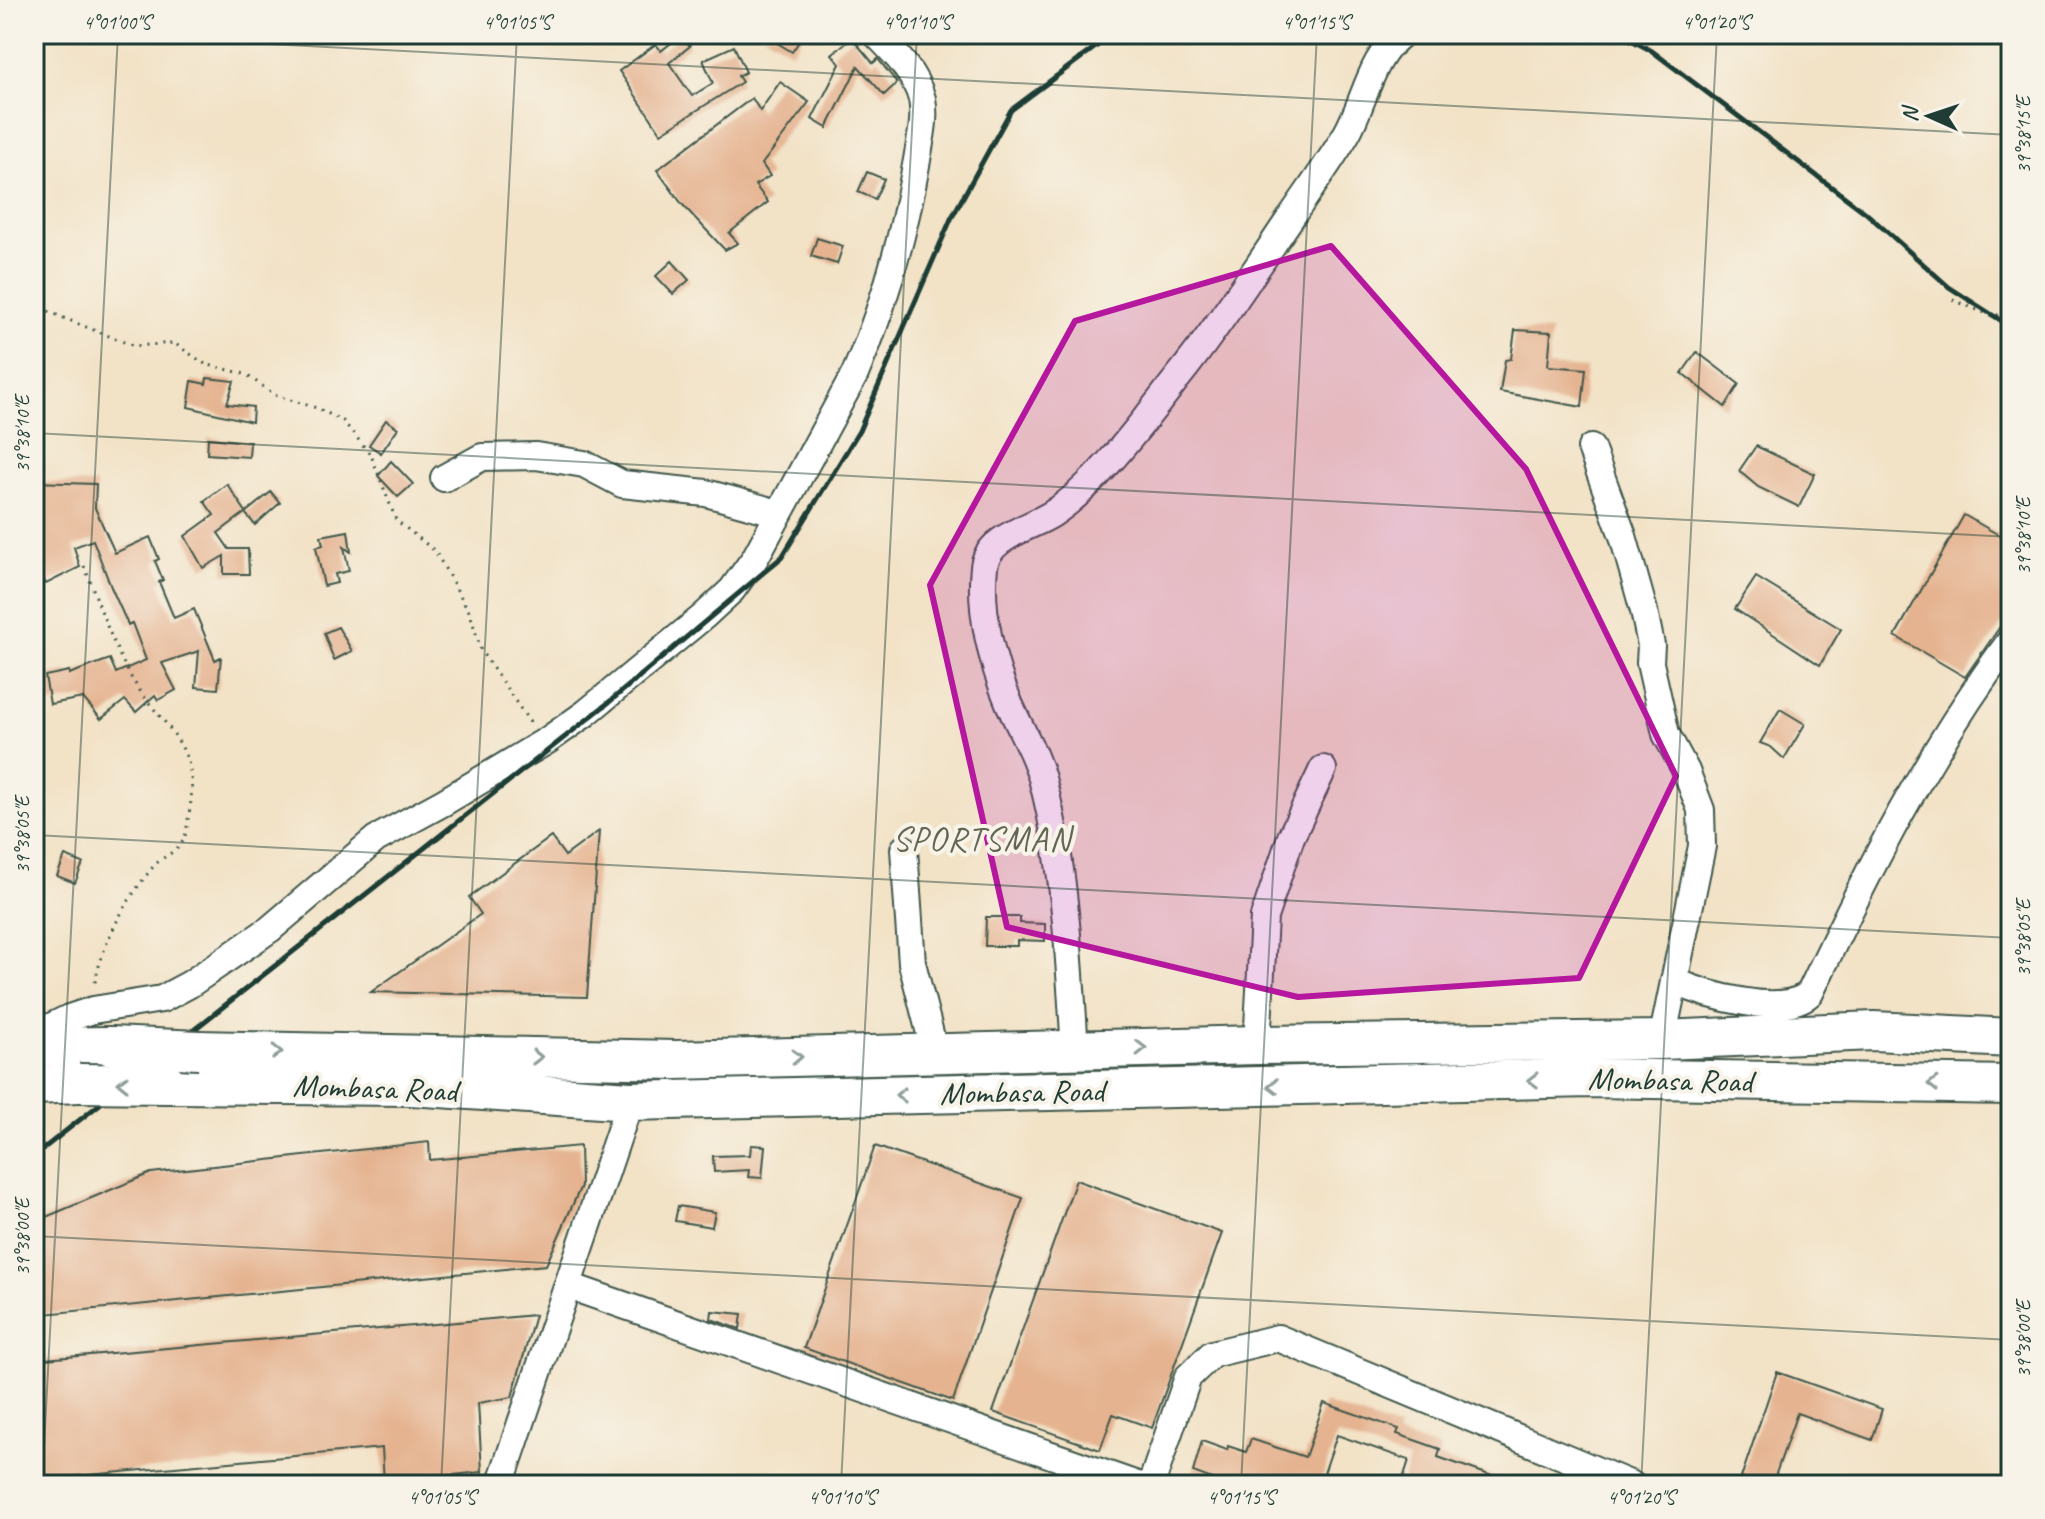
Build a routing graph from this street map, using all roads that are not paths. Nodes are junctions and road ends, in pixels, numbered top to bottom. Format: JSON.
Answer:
{"nodes":[{"id":1,"x":876,"y":34,"type":"edge"},
{"id":2,"x":1402,"y":34,"type":"edge"},
{"id":3,"x":1591,"y":448,"type":"dead end"},
{"id":4,"x":444,"y":478,"type":"dead end"},
{"id":5,"x":778,"y":513,"type":"junction"},
{"id":6,"x":2011,"y":640,"type":"edge"},
{"id":7,"x":1323,"y":769,"type":"dead end"},
{"id":8,"x":904,"y":849,"type":"dead end"},
{"id":9,"x":1674,"y":981,"type":"junction"},
{"id":10,"x":34,"y":1035,"type":"edge"},
{"id":11,"x":2011,"y":1038,"type":"edge"},
{"id":12,"x":1662,"y":1040,"type":"junction"},
{"id":13,"x":1257,"y":1045,"type":"junction"},
{"id":14,"x":34,"y":1047,"type":"edge"},
{"id":15,"x":1075,"y":1050,"type":"junction"},
{"id":16,"x":935,"y":1053,"type":"junction"},
{"id":17,"x":34,"y":1085,"type":"edge"},
{"id":18,"x":2011,"y":1085,"type":"edge"},
{"id":19,"x":630,"y":1101,"type":"junction"},
{"id":20,"x":569,"y":1286,"type":"junction"},
{"id":21,"x":500,"y":1485,"type":"edge"},
{"id":22,"x":1137,"y":1485,"type":"edge"},
{"id":23,"x":1151,"y":1485,"type":"edge"},
{"id":24,"x":1632,"y":1485,"type":"edge"}],
"edges":[{"from":1,"to":5,"type":"street"},
{"from":2,"to":15,"type":"street"},
{"from":3,"to":9,"type":"street"},
{"from":4,"to":5,"type":"street"},
{"from":5,"to":10,"type":"street"},
{"from":6,"to":9,"type":"street"},
{"from":7,"to":13,"type":"street"},
{"from":8,"to":16,"type":"street"},
{"from":9,"to":12,"type":"street"},
{"from":11,"to":12,"type":"highway","name":"Mombasa Road"},
{"from":12,"to":13,"type":"highway","name":"Mombasa Road"},
{"from":15,"to":13,"type":"highway","name":"Mombasa Road","one_way":true},
{"from":14,"to":16,"type":"highway","name":"Mombasa Road","one_way":true,"bridge":true},
{"from":15,"to":16,"type":"highway","name":"Mombasa Road"},
{"from":19,"to":17,"type":"highway","name":"Mombasa Road","one_way":true,"bridge":true},
{"from":18,"to":19,"type":"highway","name":"Mombasa Road","one_way":true},
{"from":19,"to":20,"type":"street"},
{"from":20,"to":21,"type":"street"},
{"from":20,"to":22,"type":"street"},
{"from":23,"to":24,"type":"street"}]}
